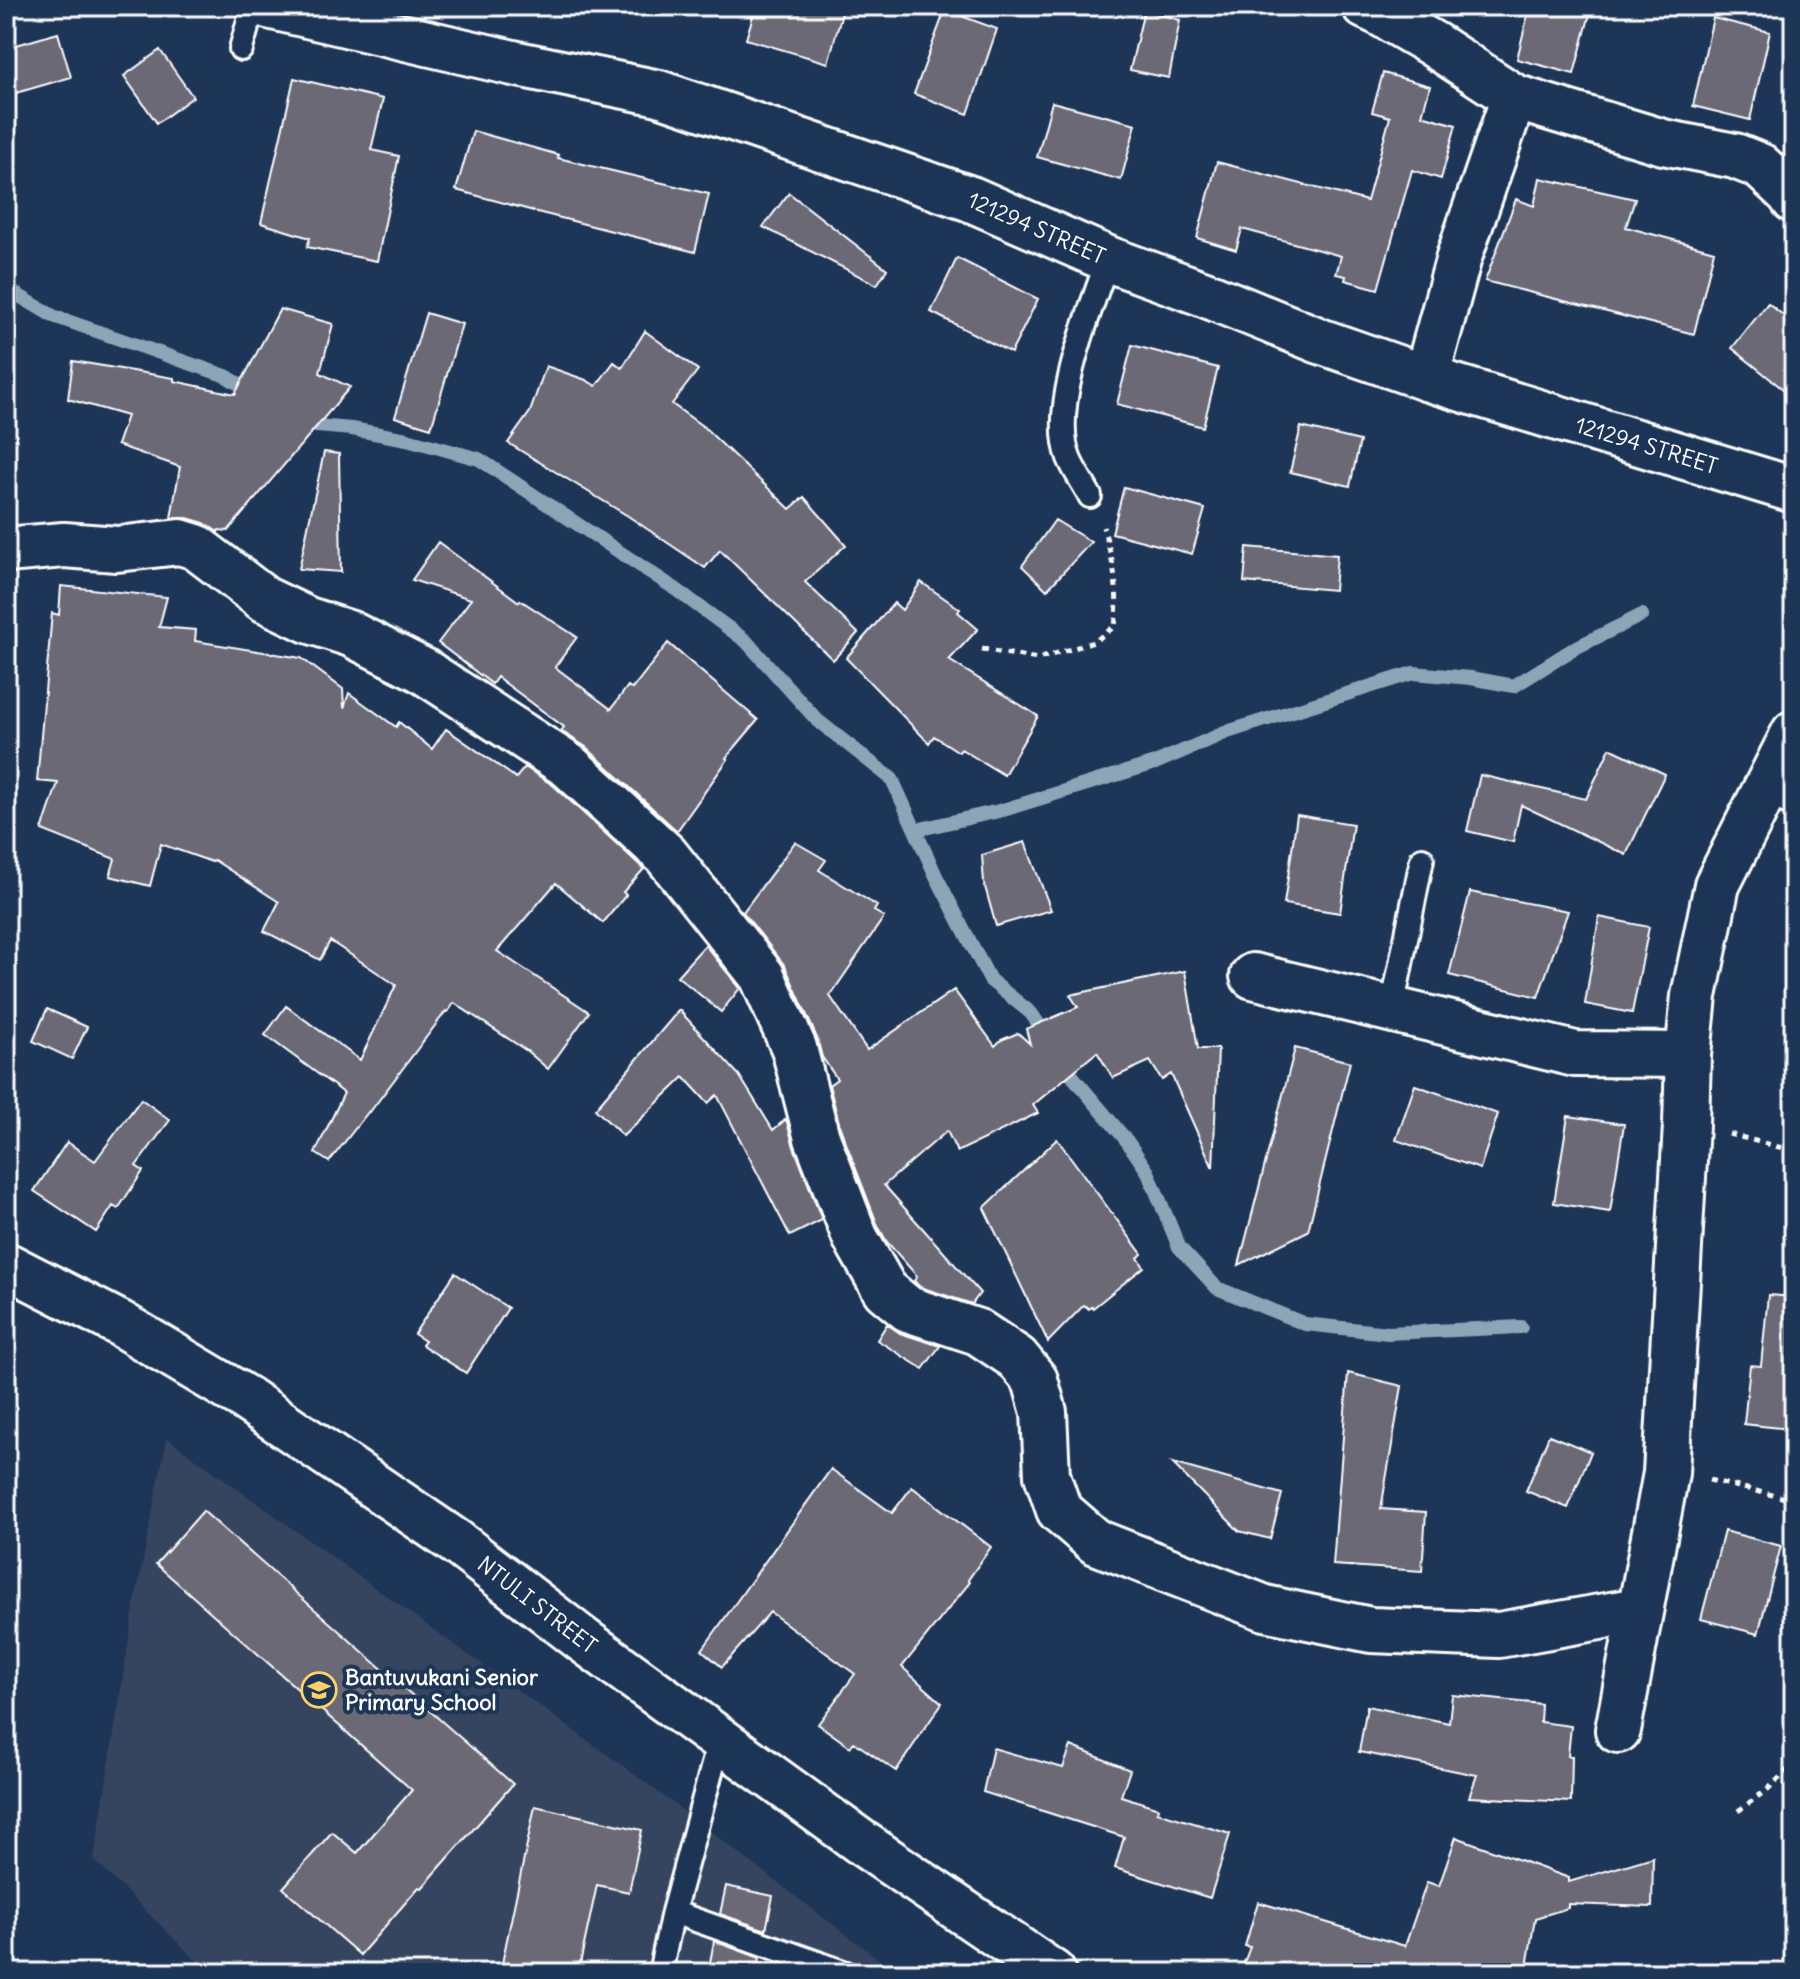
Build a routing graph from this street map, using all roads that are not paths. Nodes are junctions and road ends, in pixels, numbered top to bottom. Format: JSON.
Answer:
{"nodes":[{"id":1,"x":253,"y":6,"type":"edge"},
{"id":2,"x":268,"y":6,"type":"edge"},
{"id":3,"x":1365,"y":6,"type":"edge"},
{"id":4,"x":241,"y":49,"type":"dead end"},
{"id":5,"x":1514,"y":97,"type":"junction"},
{"id":6,"x":1794,"y":200,"type":"edge"},
{"id":7,"x":1108,"y":259,"type":"junction"},
{"id":8,"x":1426,"y":378,"type":"junction"},
{"id":9,"x":1794,"y":490,"type":"edge"},
{"id":10,"x":1090,"y":496,"type":"road end"},
{"id":11,"x":6,"y":550,"type":"edge"},
{"id":12,"x":1794,"y":733,"type":"edge"},
{"id":13,"x":1780,"y":799,"type":"edge"},
{"id":14,"x":1422,"y":859,"type":"dead end"},
{"id":15,"x":1253,"y":976,"type":"dead end"},
{"id":16,"x":1392,"y":1009,"type":"junction"},
{"id":17,"x":1688,"y":1055,"type":"junction"},
{"id":18,"x":6,"y":1265,"type":"edge"},
{"id":19,"x":1639,"y":1610,"type":"junction"},
{"id":20,"x":1618,"y":1730,"type":"dead end"},
{"id":21,"x":720,"y":1739,"type":"junction"},
{"id":22,"x":673,"y":1912,"type":"junction"},
{"id":23,"x":660,"y":1973,"type":"edge"},
{"id":24,"x":846,"y":1973,"type":"edge"},
{"id":25,"x":1053,"y":1973,"type":"edge"}],
"edges":[{"from":1,"to":4,"type":"lane"},
{"from":2,"to":7,"type":"street","name":"121294 STREET"},
{"from":3,"to":5,"type":"street"},
{"from":5,"to":6,"type":"street"},
{"from":5,"to":8,"type":"street"},
{"from":7,"to":8,"type":"street","name":"121294 STREET"},
{"from":7,"to":10,"type":"lane"},
{"from":8,"to":9,"type":"street","name":"121294 STREET"},
{"from":11,"to":19,"type":"street"},
{"from":12,"to":13,"type":"street"},
{"from":13,"to":17,"type":"street"},
{"from":14,"to":16,"type":"lane"},
{"from":15,"to":16,"type":"street"},
{"from":16,"to":17,"type":"street"},
{"from":17,"to":19,"type":"street"},
{"from":18,"to":21,"type":"street","name":"NTULI STREET"},
{"from":19,"to":20,"type":"street"},
{"from":21,"to":22,"type":"lane"},
{"from":21,"to":25,"type":"street","name":"NTULI STREET"},
{"from":22,"to":23,"type":"lane"},
{"from":22,"to":24,"type":"lane"}]}
